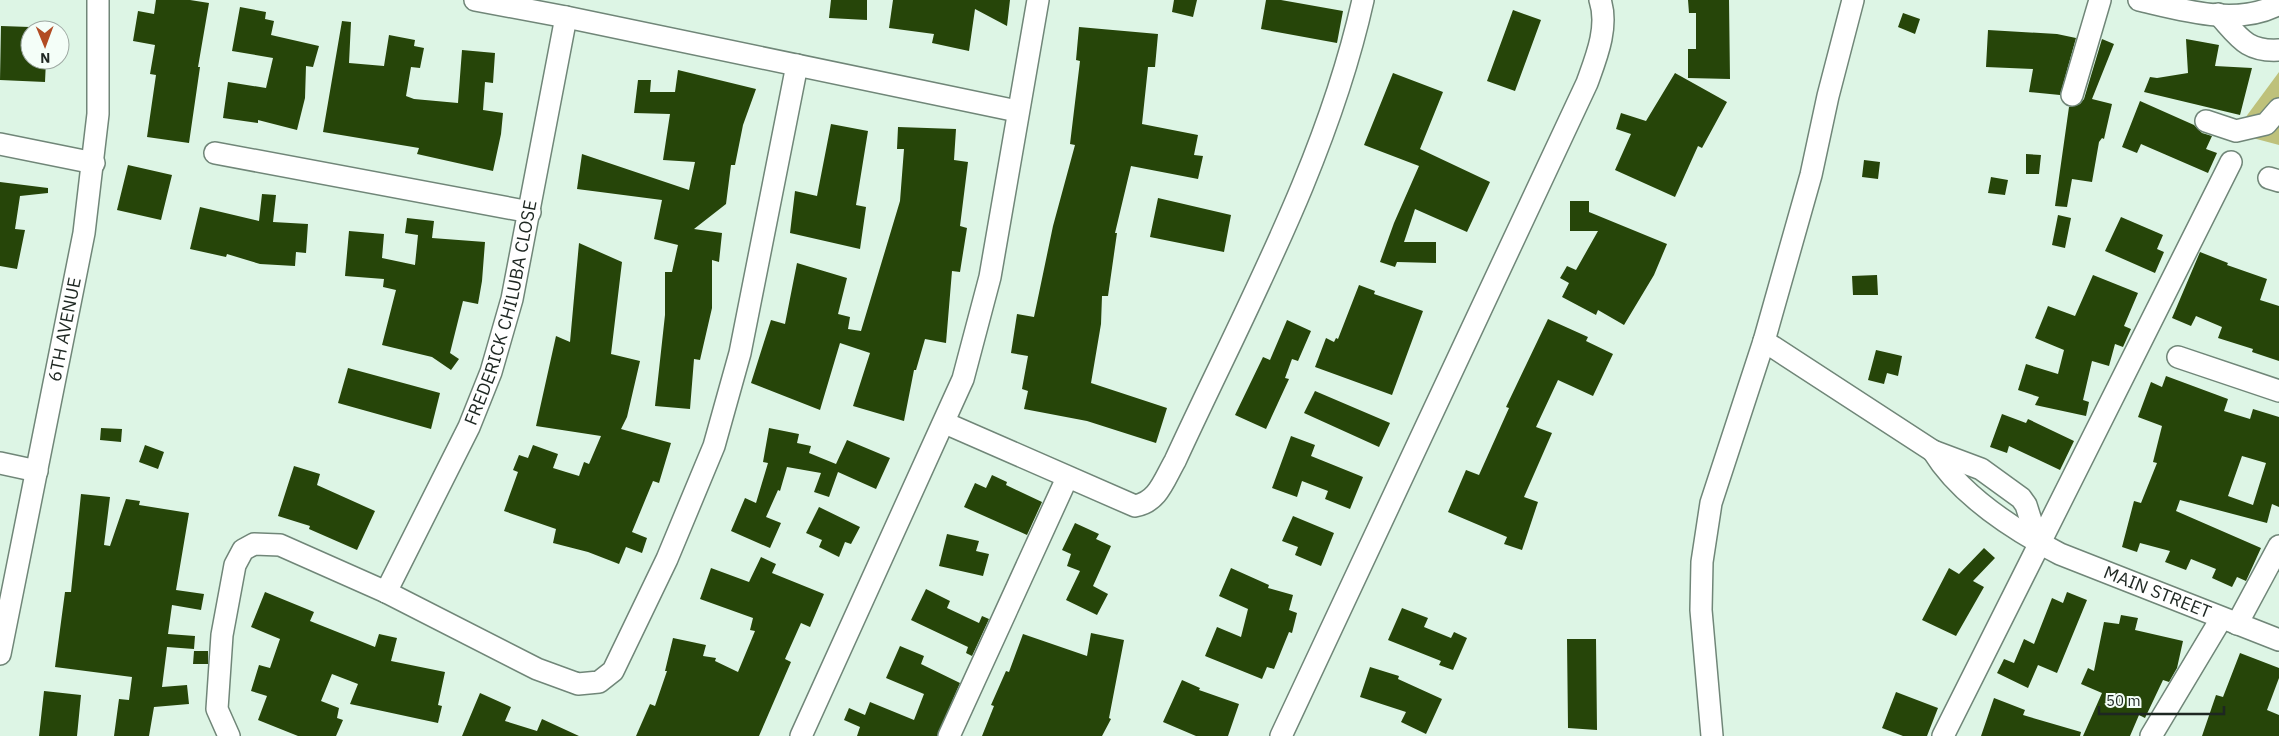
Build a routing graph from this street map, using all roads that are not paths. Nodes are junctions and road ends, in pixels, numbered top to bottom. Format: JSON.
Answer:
{"nodes":[{"id":1,"x":98,"y":0,"type":"edge"},
{"id":2,"x":475,"y":0,"type":"edge"},
{"id":3,"x":1038,"y":0,"type":"edge"},
{"id":4,"x":1363,"y":0,"type":"edge"},
{"id":5,"x":1600,"y":0,"type":"edge"},
{"id":6,"x":1853,"y":0,"type":"edge"},
{"id":7,"x":2100,"y":0,"type":"edge"},
{"id":8,"x":2139,"y":0,"type":"edge"},
{"id":9,"x":2279,"y":4,"type":"edge"},
{"id":10,"x":2218,"y":14,"type":"junction"},
{"id":11,"x":566,"y":17,"type":"junction"},
{"id":12,"x":2279,"y":50,"type":"edge"},
{"id":13,"x":797,"y":64,"type":"junction"},
{"id":14,"x":2072,"y":95,"type":"dead end"},
{"id":15,"x":2279,"y":109,"type":"edge"},
{"id":16,"x":1017,"y":111,"type":"junction"},
{"id":17,"x":2206,"y":121,"type":"dead end"},
{"id":18,"x":0,"y":144,"type":"edge"},
{"id":19,"x":215,"y":153,"type":"dead end"},
{"id":20,"x":2231,"y":162,"type":"dead end"},
{"id":21,"x":94,"y":163,"type":"junction"},
{"id":22,"x":530,"y":212,"type":"junction"},
{"id":23,"x":1764,"y":341,"type":"junction"},
{"id":24,"x":2178,"y":357,"type":"dead end"},
{"id":25,"x":2279,"y":391,"type":"edge"},
{"id":26,"x":945,"y":423,"type":"junction"},
{"id":27,"x":0,"y":463,"type":"edge"},
{"id":28,"x":37,"y":471,"type":"junction"},
{"id":29,"x":1067,"y":478,"type":"junction"},
{"id":30,"x":2038,"y":543,"type":"junction"},
{"id":31,"x":2279,"y":546,"type":"edge"},
{"id":32,"x":386,"y":592,"type":"junction"},
{"id":33,"x":2229,"y":621,"type":"junction"},
{"id":34,"x":2279,"y":640,"type":"edge"},
{"id":35,"x":0,"y":654,"type":"edge"},
{"id":36,"x":229,"y":736,"type":"edge"},
{"id":37,"x":801,"y":736,"type":"edge"},
{"id":38,"x":949,"y":736,"type":"edge"},
{"id":39,"x":1280,"y":736,"type":"edge"},
{"id":40,"x":1712,"y":736,"type":"edge"},
{"id":41,"x":1943,"y":736,"type":"edge"},
{"id":42,"x":2151,"y":736,"type":"edge"}],
"edges":[{"from":1,"to":21,"type":"street","name":"6TH AVENUE"},
{"from":2,"to":11,"type":"street"},
{"from":3,"to":16,"type":"street"},
{"from":4,"to":29,"type":"street"},
{"from":5,"to":39,"type":"street"},
{"from":6,"to":23,"type":"street"},
{"from":7,"to":14,"type":"street"},
{"from":8,"to":10,"type":"street"},
{"from":9,"to":10,"type":"street"},
{"from":10,"to":12,"type":"street"},
{"from":11,"to":13,"type":"street"},
{"from":11,"to":22,"type":"street","name":"FREDERICK CHILUBA CLOSE"},
{"from":13,"to":16,"type":"street"},
{"from":13,"to":32,"type":"street"},
{"from":15,"to":17,"type":"street"},
{"from":16,"to":26,"type":"street"},
{"from":18,"to":21,"type":"street"},
{"from":19,"to":22,"type":"street"},
{"from":20,"to":30,"type":"street"},
{"from":21,"to":28,"type":"street","name":"6TH AVENUE"},
{"from":22,"to":32,"type":"street","name":"FREDERICK CHILUBA CLOSE"},
{"from":23,"to":30,"type":"street"},
{"from":23,"to":40,"type":"street"},
{"from":24,"to":25,"type":"street"},
{"from":26,"to":29,"type":"street"},
{"from":26,"to":37,"type":"street"},
{"from":27,"to":28,"type":"street"},
{"from":28,"to":35,"type":"street","name":"6TH AVENUE"},
{"from":29,"to":38,"type":"street"},
{"from":30,"to":33,"type":"street","name":"MAIN STREET"},
{"from":30,"to":41,"type":"street"},
{"from":31,"to":33,"type":"street"},
{"from":32,"to":36,"type":"street"},
{"from":33,"to":34,"type":"street","name":"MAIN STREET"},
{"from":33,"to":42,"type":"street"}]}
